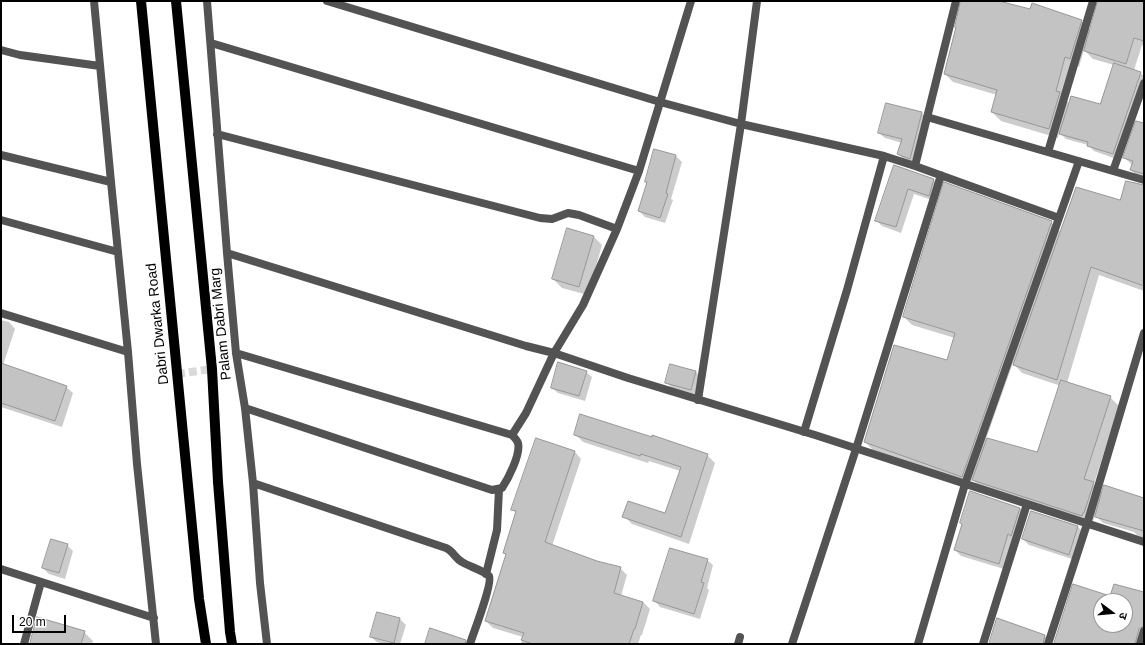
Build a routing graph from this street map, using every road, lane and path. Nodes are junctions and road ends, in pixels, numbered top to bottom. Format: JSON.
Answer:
{"nodes":[{"id":1,"x":94,"y":1,"type":"edge"},
{"id":2,"x":141,"y":1,"type":"edge"},
{"id":3,"x":176,"y":1,"type":"edge"},
{"id":4,"x":207,"y":1,"type":"edge"},
{"id":5,"x":327,"y":1,"type":"edge"},
{"id":6,"x":691,"y":1,"type":"edge"},
{"id":7,"x":757,"y":1,"type":"edge"},
{"id":8,"x":956,"y":1,"type":"edge"},
{"id":9,"x":1093,"y":1,"type":"edge"},
{"id":10,"x":211,"y":43,"type":"junction"},
{"id":11,"x":1,"y":50,"type":"edge"},
{"id":12,"x":100,"y":66,"type":"junction"},
{"id":13,"x":1144,"y":83,"type":"edge"},
{"id":14,"x":660,"y":102,"type":"junction"},
{"id":15,"x":927,"y":116,"type":"junction"},
{"id":16,"x":741,"y":124,"type":"junction"},
{"id":17,"x":217,"y":134,"type":"junction"},
{"id":18,"x":1048,"y":152,"type":"junction"},
{"id":19,"x":1,"y":155,"type":"edge"},
{"id":20,"x":884,"y":156,"type":"junction"},
{"id":21,"x":1079,"y":161,"type":"junction"},
{"id":22,"x":915,"y":166,"type":"junction"},
{"id":23,"x":639,"y":171,"type":"junction"},
{"id":24,"x":1113,"y":171,"type":"junction"},
{"id":25,"x":941,"y":175,"type":"junction"},
{"id":26,"x":1144,"y":180,"type":"edge"},
{"id":27,"x":111,"y":182,"type":"junction"},
{"id":28,"x":1059,"y":218,"type":"junction"},
{"id":29,"x":1,"y":220,"type":"edge"},
{"id":30,"x":617,"y":229,"type":"junction"},
{"id":31,"x":118,"y":252,"type":"junction"},
{"id":32,"x":226,"y":253,"type":"junction"},
{"id":33,"x":1,"y":313,"type":"edge"},
{"id":34,"x":1144,"y":333,"type":"edge"},
{"id":35,"x":128,"y":352,"type":"junction"},
{"id":36,"x":236,"y":353,"type":"junction"},
{"id":37,"x":554,"y":353,"type":"junction"},
{"id":38,"x":698,"y":400,"type":"junction"},
{"id":39,"x":245,"y":408,"type":"junction"},
{"id":40,"x":804,"y":432,"type":"junction"},
{"id":41,"x":512,"y":435,"type":"junction"},
{"id":42,"x":856,"y":449,"type":"junction"},
{"id":43,"x":253,"y":484,"type":"junction"},
{"id":44,"x":965,"y":484,"type":"junction"},
{"id":45,"x":499,"y":490,"type":"junction"},
{"id":46,"x":1027,"y":504,"type":"junction"},
{"id":47,"x":1087,"y":524,"type":"junction"},
{"id":48,"x":1144,"y":542,"type":"edge"},
{"id":49,"x":1,"y":569,"type":"edge"},
{"id":50,"x":486,"y":574,"type":"junction"},
{"id":51,"x":41,"y":582,"type":"junction"},
{"id":52,"x":154,"y":618,"type":"junction"},
{"id":53,"x":1144,"y":632,"type":"edge"},
{"id":54,"x":24,"y":644,"type":"edge"},
{"id":55,"x":156,"y":644,"type":"edge"},
{"id":56,"x":206,"y":644,"type":"edge"},
{"id":57,"x":232,"y":644,"type":"edge"},
{"id":58,"x":268,"y":644,"type":"edge"},
{"id":59,"x":470,"y":644,"type":"edge"},
{"id":60,"x":792,"y":644,"type":"edge"},
{"id":61,"x":918,"y":644,"type":"edge"},
{"id":62,"x":983,"y":644,"type":"edge"},
{"id":63,"x":1048,"y":644,"type":"edge"},
{"id":64,"x":1140,"y":644,"type":"edge"}],
"edges":[{"from":1,"to":12,"type":"street"},
{"from":2,"to":56,"type":"main road","name":"Dabri Dwarka Road"},
{"from":3,"to":57,"type":"main road"},
{"from":4,"to":10,"type":"street","name":"Palam Dabri Marg"},
{"from":5,"to":14,"type":"street"},
{"from":6,"to":14,"type":"street"},
{"from":7,"to":16,"type":"street"},
{"from":8,"to":15,"type":"street"},
{"from":9,"to":18,"type":"street"},
{"from":10,"to":17,"type":"street","name":"Palam Dabri Marg"},
{"from":10,"to":23,"type":"street"},
{"from":11,"to":12,"type":"street"},
{"from":12,"to":27,"type":"street"},
{"from":13,"to":24,"type":"street"},
{"from":14,"to":16,"type":"street"},
{"from":14,"to":23,"type":"street"},
{"from":15,"to":18,"type":"street"},
{"from":15,"to":22,"type":"street"},
{"from":16,"to":20,"type":"street"},
{"from":16,"to":38,"type":"street"},
{"from":17,"to":30,"type":"street"},
{"from":17,"to":32,"type":"street","name":"Palam Dabri Marg"},
{"from":18,"to":21,"type":"street"},
{"from":19,"to":27,"type":"street"},
{"from":20,"to":22,"type":"street"},
{"from":20,"to":40,"type":"street"},
{"from":21,"to":24,"type":"street"},
{"from":21,"to":28,"type":"street"},
{"from":22,"to":25,"type":"street"},
{"from":23,"to":30,"type":"street"},
{"from":24,"to":26,"type":"street"},
{"from":25,"to":28,"type":"street"},
{"from":25,"to":42,"type":"street"},
{"from":27,"to":31,"type":"street"},
{"from":28,"to":44,"type":"street"},
{"from":29,"to":31,"type":"street"},
{"from":30,"to":37,"type":"street"},
{"from":31,"to":35,"type":"street"},
{"from":32,"to":36,"type":"street","name":"Palam Dabri Marg"},
{"from":32,"to":37,"type":"street"},
{"from":33,"to":35,"type":"street"},
{"from":34,"to":47,"type":"street"},
{"from":35,"to":52,"type":"street"},
{"from":36,"to":39,"type":"street","name":"Palam Dabri Marg"},
{"from":36,"to":41,"type":"street"},
{"from":37,"to":38,"type":"street"},
{"from":37,"to":41,"type":"street"},
{"from":38,"to":40,"type":"street"},
{"from":39,"to":43,"type":"street","name":"Palam Dabri Marg"},
{"from":39,"to":45,"type":"street"},
{"from":40,"to":42,"type":"street"},
{"from":41,"to":45,"type":"street"},
{"from":42,"to":44,"type":"street"},
{"from":42,"to":60,"type":"street"},
{"from":43,"to":50,"type":"street"},
{"from":43,"to":58,"type":"street","name":"Palam Dabri Marg"},
{"from":44,"to":46,"type":"street"},
{"from":44,"to":61,"type":"street"},
{"from":45,"to":50,"type":"street"},
{"from":46,"to":47,"type":"street"},
{"from":46,"to":62,"type":"street"},
{"from":47,"to":48,"type":"street"},
{"from":47,"to":63,"type":"street"},
{"from":49,"to":51,"type":"street"},
{"from":50,"to":59,"type":"street"},
{"from":51,"to":52,"type":"street"},
{"from":51,"to":54,"type":"street"},
{"from":52,"to":55,"type":"street"},
{"from":53,"to":64,"type":"street"}]}
